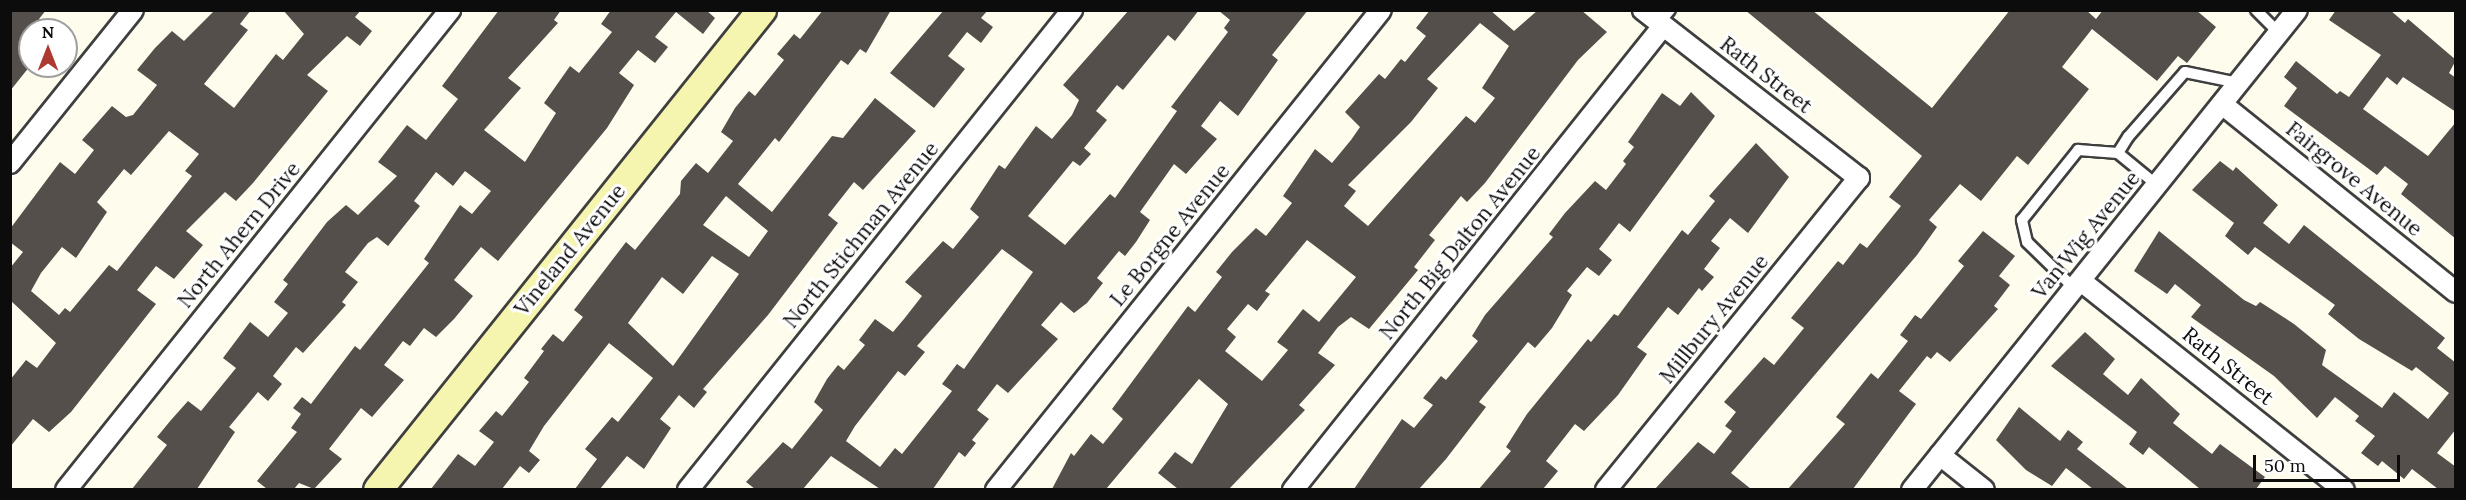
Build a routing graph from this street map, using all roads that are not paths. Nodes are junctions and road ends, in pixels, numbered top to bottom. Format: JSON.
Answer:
{"nodes":[{"id":1,"x":133,"y":10,"type":"edge"},
{"id":2,"x":450,"y":10,"type":"edge"},
{"id":3,"x":762,"y":10,"type":"edge"},
{"id":4,"x":1072,"y":10,"type":"edge"},
{"id":5,"x":1381,"y":10,"type":"edge"},
{"id":6,"x":1643,"y":10,"type":"edge"},
{"id":7,"x":2256,"y":10,"type":"edge"},
{"id":8,"x":2297,"y":10,"type":"edge"},
{"id":9,"x":1664,"y":20,"type":"edge"},
{"id":10,"x":2279,"y":33,"type":"junction"},
{"id":11,"x":2238,"y":83,"type":"junction"},
{"id":12,"x":2222,"y":104,"type":"junction"},
{"id":13,"x":2118,"y":153,"type":"junction"},
{"id":14,"x":10,"y":163,"type":"edge"},
{"id":15,"x":1859,"y":178,"type":"joint"},
{"id":16,"x":2157,"y":185,"type":"junction"},
{"id":17,"x":2078,"y":285,"type":"junction"},
{"id":18,"x":2456,"y":292,"type":"edge"},
{"id":19,"x":1940,"y":454,"type":"junction"},
{"id":20,"x":66,"y":489,"type":"edge"},
{"id":21,"x":378,"y":489,"type":"edge"},
{"id":22,"x":688,"y":489,"type":"edge"},
{"id":23,"x":996,"y":489,"type":"edge"},
{"id":24,"x":1293,"y":489,"type":"edge"},
{"id":25,"x":1606,"y":489,"type":"edge"},
{"id":26,"x":1912,"y":489,"type":"edge"},
{"id":27,"x":1984,"y":489,"type":"edge"},
{"id":28,"x":2344,"y":489,"type":"edge"}],
"edges":[{"from":1,"to":14,"type":"street"},
{"from":2,"to":20,"type":"street","name":"North Ahern Drive"},
{"from":3,"to":21,"type":"street","name":"Vineland Avenue"},
{"from":4,"to":22,"type":"street","name":"North Stichman Avenue"},
{"from":5,"to":23,"type":"street","name":"Le Borgne Avenue"},
{"from":6,"to":9,"type":"street","name":"Rath Street"},
{"from":7,"to":10,"type":"lane"},
{"from":8,"to":10,"type":"street","name":"Van Wig Avenue"},
{"from":9,"to":15,"type":"street","name":"Rath Street"},
{"from":9,"to":24,"type":"street","name":"North Big Dalton Avenue"},
{"from":10,"to":11,"type":"street","name":"Van Wig Avenue"},
{"from":11,"to":12,"type":"street","name":"Van Wig Avenue"},
{"from":11,"to":13,"type":"lane"},
{"from":12,"to":16,"type":"street","name":"Van Wig Avenue"},
{"from":12,"to":18,"type":"street","name":"Fairgrove Avenue"},
{"from":13,"to":16,"type":"lane"},
{"from":13,"to":17,"type":"lane"},
{"from":15,"to":25,"type":"street","name":"Millbury Avenue"},
{"from":16,"to":17,"type":"street","name":"Van Wig Avenue"},
{"from":17,"to":19,"type":"street","name":"Van Wig Avenue"},
{"from":17,"to":28,"type":"street","name":"Rath Street"},
{"from":19,"to":26,"type":"street","name":"Van Wig Avenue"},
{"from":19,"to":27,"type":"street"}]}
